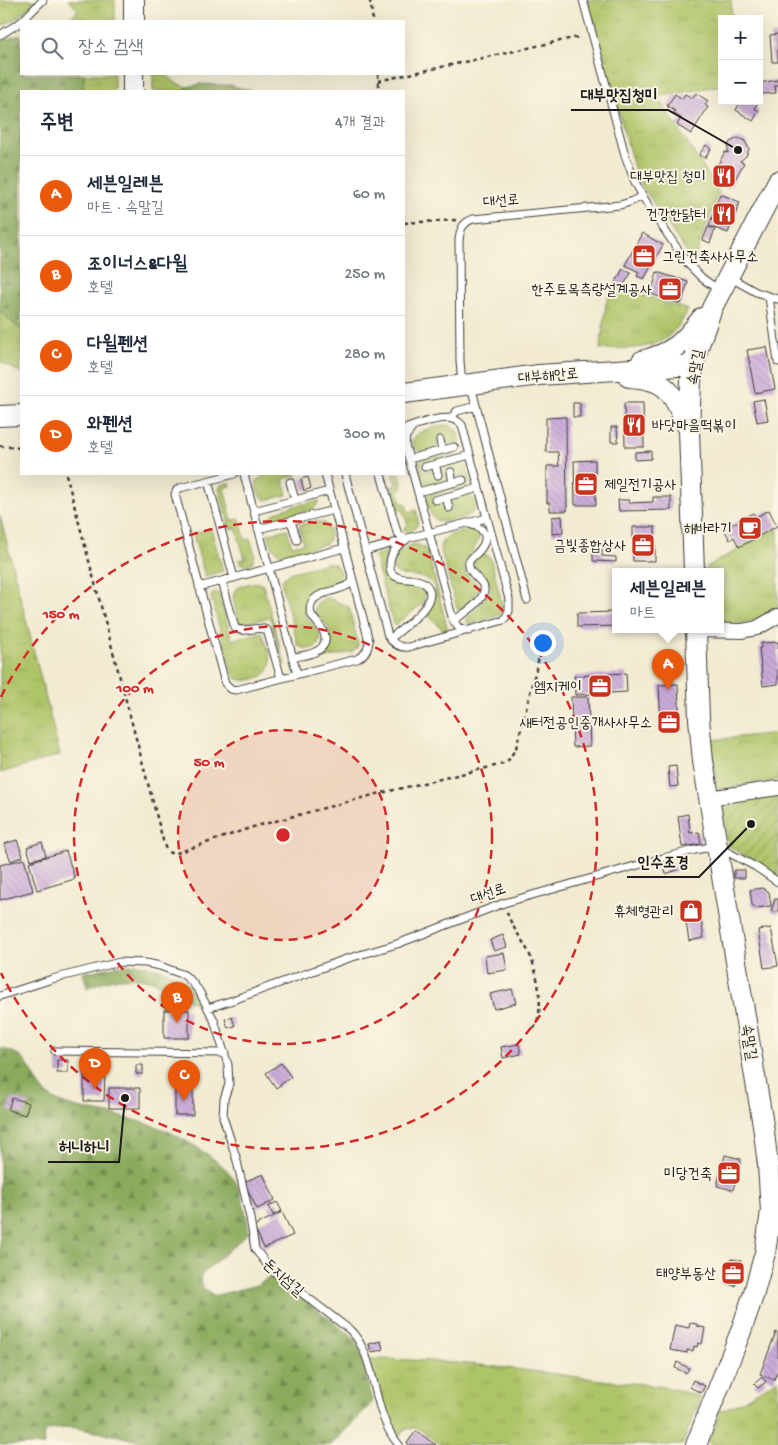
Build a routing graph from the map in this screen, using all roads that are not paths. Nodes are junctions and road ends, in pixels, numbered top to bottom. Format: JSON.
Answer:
{"nodes":[{"id":1,"x":43,"y":0,"type":"edge"},
{"id":2,"x":134,"y":0,"type":"edge"},
{"id":3,"x":583,"y":0,"type":"edge"},
{"id":4,"x":23,"y":20,"type":"edge"},
{"id":5,"x":134,"y":20,"type":"edge"},
{"id":6,"x":20,"y":22,"type":"edge"},
{"id":7,"x":0,"y":35,"type":"edge"},
{"id":8,"x":133,"y":75,"type":"edge"},
{"id":9,"x":133,"y":90,"type":"edge"},
{"id":10,"x":778,"y":181,"type":"edge"},
{"id":11,"x":643,"y":196,"type":"junction"},
{"id":12,"x":720,"y":292,"type":"junction"},
{"id":13,"x":769,"y":297,"type":"junction"},
{"id":14,"x":778,"y":299,"type":"edge"},
{"id":15,"x":778,"y":362,"type":"edge"},
{"id":16,"x":693,"y":365,"type":"junction"},
{"id":17,"x":553,"y":374,"type":"junction"},
{"id":18,"x":524,"y":376,"type":"junction"},
{"id":19,"x":466,"y":384,"type":"junction"},
{"id":20,"x":405,"y":393,"type":"edge"},
{"id":21,"x":476,"y":406,"type":"junction"},
{"id":22,"x":20,"y":415,"type":"edge"},
{"id":23,"x":0,"y":416,"type":"edge"},
{"id":24,"x":451,"y":418,"type":"junction"},
{"id":25,"x":415,"y":426,"type":"junction"},
{"id":26,"x":405,"y":429,"type":"edge"},
{"id":27,"x":689,"y":431,"type":"junction"},
{"id":28,"x":440,"y":440,"type":"dead end"},
{"id":29,"x":454,"y":447,"type":"dead end"},
{"id":30,"x":442,"y":450,"type":"junction"},
{"id":31,"x":470,"y":455,"type":"junction"},
{"id":32,"x":409,"y":459,"type":"junction"},
{"id":33,"x":435,"y":464,"type":"junction"},
{"id":34,"x":425,"y":467,"type":"dead end"},
{"id":35,"x":451,"y":472,"type":"dead end"},
{"id":36,"x":438,"y":474,"type":"dead end"},
{"id":37,"x":230,"y":475,"type":"edge"},
{"id":38,"x":244,"y":475,"type":"edge"},
{"id":39,"x":325,"y":475,"type":"edge"},
{"id":40,"x":345,"y":475,"type":"edge"},
{"id":41,"x":381,"y":475,"type":"edge"},
{"id":42,"x":208,"y":480,"type":"junction"},
{"id":43,"x":463,"y":480,"type":"dead end"},
{"id":44,"x":290,"y":482,"type":"dead end"},
{"id":45,"x":453,"y":483,"type":"junction"},
{"id":46,"x":479,"y":488,"type":"junction"},
{"id":47,"x":329,"y":491,"type":"junction"},
{"id":48,"x":418,"y":492,"type":"junction"},
{"id":49,"x":446,"y":497,"type":"junction"},
{"id":50,"x":295,"y":500,"type":"junction"},
{"id":51,"x":435,"y":500,"type":"dead end"},
{"id":52,"x":449,"y":508,"type":"dead end"},
{"id":53,"x":254,"y":510,"type":"junction"},
{"id":54,"x":334,"y":510,"type":"junction"},
{"id":55,"x":487,"y":518,"type":"junction"},
{"id":56,"x":292,"y":521,"type":"junction"},
{"id":57,"x":467,"y":523,"type":"junction"},
{"id":58,"x":258,"y":529,"type":"junction"},
{"id":59,"x":430,"y":534,"type":"junction"},
{"id":60,"x":297,"y":540,"type":"dead end"},
{"id":61,"x":406,"y":540,"type":"junction"},
{"id":62,"x":344,"y":548,"type":"junction"},
{"id":63,"x":365,"y":551,"type":"junction"},
{"id":64,"x":694,"y":568,"type":"edge"},
{"id":65,"x":269,"y":569,"type":"junction"},
{"id":66,"x":234,"y":578,"type":"junction"},
{"id":67,"x":222,"y":581,"type":"junction"},
{"id":68,"x":353,"y":582,"type":"junction"},
{"id":69,"x":199,"y":587,"type":"junction"},
{"id":70,"x":527,"y":600,"type":"dead end"},
{"id":71,"x":778,"y":616,"type":"edge"},
{"id":72,"x":453,"y":620,"type":"junction"},
{"id":73,"x":724,"y":630,"type":"edge"},
{"id":74,"x":471,"y":631,"type":"junction"},
{"id":75,"x":696,"y":633,"type":"edge"},
{"id":76,"x":390,"y":638,"type":"junction"},
{"id":77,"x":292,"y":657,"type":"junction"},
{"id":78,"x":297,"y":674,"type":"junction"},
{"id":79,"x":281,"y":678,"type":"junction"},
{"id":80,"x":778,"y":788,"type":"edge"},
{"id":81,"x":708,"y":798,"type":"junction"},
{"id":82,"x":716,"y":846,"type":"junction"},
{"id":83,"x":778,"y":882,"type":"edge"},
{"id":84,"x":0,"y":996,"type":"edge"},
{"id":85,"x":208,"y":1008,"type":"junction"},
{"id":86,"x":55,"y":1051,"type":"dead end"},
{"id":87,"x":225,"y":1052,"type":"junction"},
{"id":88,"x":774,"y":1204,"type":"edge"},
{"id":89,"x":399,"y":1445,"type":"edge"},
{"id":90,"x":696,"y":1445,"type":"edge"}],
"edges":[{"from":1,"to":4,"type":"lane"},
{"from":2,"to":5,"type":"street"},
{"from":3,"to":11,"type":"lane"},
{"from":6,"to":7,"type":"lane"},
{"from":8,"to":9,"type":"street"},
{"from":10,"to":12,"type":"street","name":"속말길"},
{"from":11,"to":12,"type":"lane"},
{"from":11,"to":19,"type":"lane","name":"대선로"},
{"from":12,"to":13,"type":"lane"},
{"from":12,"to":16,"type":"street","name":"속말길"},
{"from":12,"to":18,"type":"street"},
{"from":13,"to":14,"type":"lane"},
{"from":13,"to":15,"type":"lane"},
{"from":16,"to":17,"type":"street","name":"대부해안로"},
{"from":16,"to":27,"type":"street","name":"속말길"},
{"from":17,"to":18,"type":"street","name":"대부해안로"},
{"from":17,"to":27,"type":"street"},
{"from":18,"to":19,"type":"street","name":"대부해안로"},
{"from":19,"to":20,"type":"street","name":"대부해안로"},
{"from":19,"to":21,"type":"lane","name":"대선로"},
{"from":21,"to":24,"type":"lane"},
{"from":21,"to":70,"type":"lane","name":"대선로"},
{"from":22,"to":23,"type":"street"},
{"from":24,"to":25,"type":"lane"},
{"from":24,"to":31,"type":"lane"},
{"from":25,"to":26,"type":"lane"},
{"from":25,"to":32,"type":"lane"},
{"from":27,"to":64,"type":"street","name":"속말길"},
{"from":28,"to":30,"type":"lane"},
{"from":29,"to":30,"type":"lane"},
{"from":30,"to":32,"type":"lane"},
{"from":31,"to":33,"type":"lane"},
{"from":31,"to":46,"type":"lane"},
{"from":32,"to":48,"type":"lane"},
{"from":33,"to":34,"type":"lane"},
{"from":33,"to":36,"type":"lane"},
{"from":35,"to":45,"type":"lane"},
{"from":37,"to":42,"type":"lane"},
{"from":38,"to":53,"type":"lane"},
{"from":39,"to":47,"type":"lane"},
{"from":40,"to":63,"type":"lane"},
{"from":41,"to":61,"type":"lane"},
{"from":42,"to":66,"type":"lane"},
{"from":42,"to":69,"type":"lane"},
{"from":43,"to":45,"type":"lane"},
{"from":44,"to":50,"type":"lane"},
{"from":45,"to":48,"type":"lane"},
{"from":46,"to":49,"type":"lane"},
{"from":46,"to":55,"type":"lane"},
{"from":47,"to":50,"type":"lane"},
{"from":47,"to":54,"type":"lane"},
{"from":48,"to":59,"type":"lane"},
{"from":49,"to":51,"type":"lane"},
{"from":49,"to":52,"type":"lane"},
{"from":50,"to":53,"type":"lane"},
{"from":53,"to":58,"type":"lane"},
{"from":54,"to":56,"type":"lane"},
{"from":54,"to":62,"type":"lane"},
{"from":55,"to":57,"type":"lane"},
{"from":55,"to":74,"type":"lane"},
{"from":56,"to":58,"type":"lane"},
{"from":56,"to":60,"type":"lane"},
{"from":57,"to":59,"type":"lane"},
{"from":57,"to":72,"type":"lane"},
{"from":58,"to":65,"type":"lane"},
{"from":59,"to":61,"type":"lane"},
{"from":59,"to":72,"type":"lane"},
{"from":61,"to":63,"type":"lane"},
{"from":61,"to":76,"type":"lane"},
{"from":62,"to":65,"type":"lane"},
{"from":62,"to":68,"type":"lane"},
{"from":63,"to":76,"type":"lane"},
{"from":65,"to":66,"type":"lane"},
{"from":65,"to":77,"type":"lane"},
{"from":66,"to":67,"type":"lane"},
{"from":67,"to":69,"type":"lane"},
{"from":67,"to":79,"type":"lane"},
{"from":68,"to":77,"type":"lane"},
{"from":68,"to":78,"type":"lane"},
{"from":69,"to":79,"type":"lane"},
{"from":71,"to":73,"type":"street"},
{"from":72,"to":74,"type":"lane"},
{"from":74,"to":76,"type":"lane"},
{"from":75,"to":81,"type":"street","name":"속말길"},
{"from":77,"to":78,"type":"lane"},
{"from":78,"to":79,"type":"lane"},
{"from":80,"to":81,"type":"street"},
{"from":81,"to":82,"type":"street","name":"속말길"},
{"from":82,"to":83,"type":"lane"},
{"from":82,"to":85,"type":"lane","name":"대선로"},
{"from":82,"to":88,"type":"street","name":"속말길"},
{"from":84,"to":85,"type":"lane","name":"돈지섬길"},
{"from":85,"to":87,"type":"lane","name":"돈지섬길"},
{"from":86,"to":87,"type":"lane"},
{"from":87,"to":89,"type":"lane","name":"돈지섬길"},
{"from":88,"to":90,"type":"street","name":"속말길"}]}
